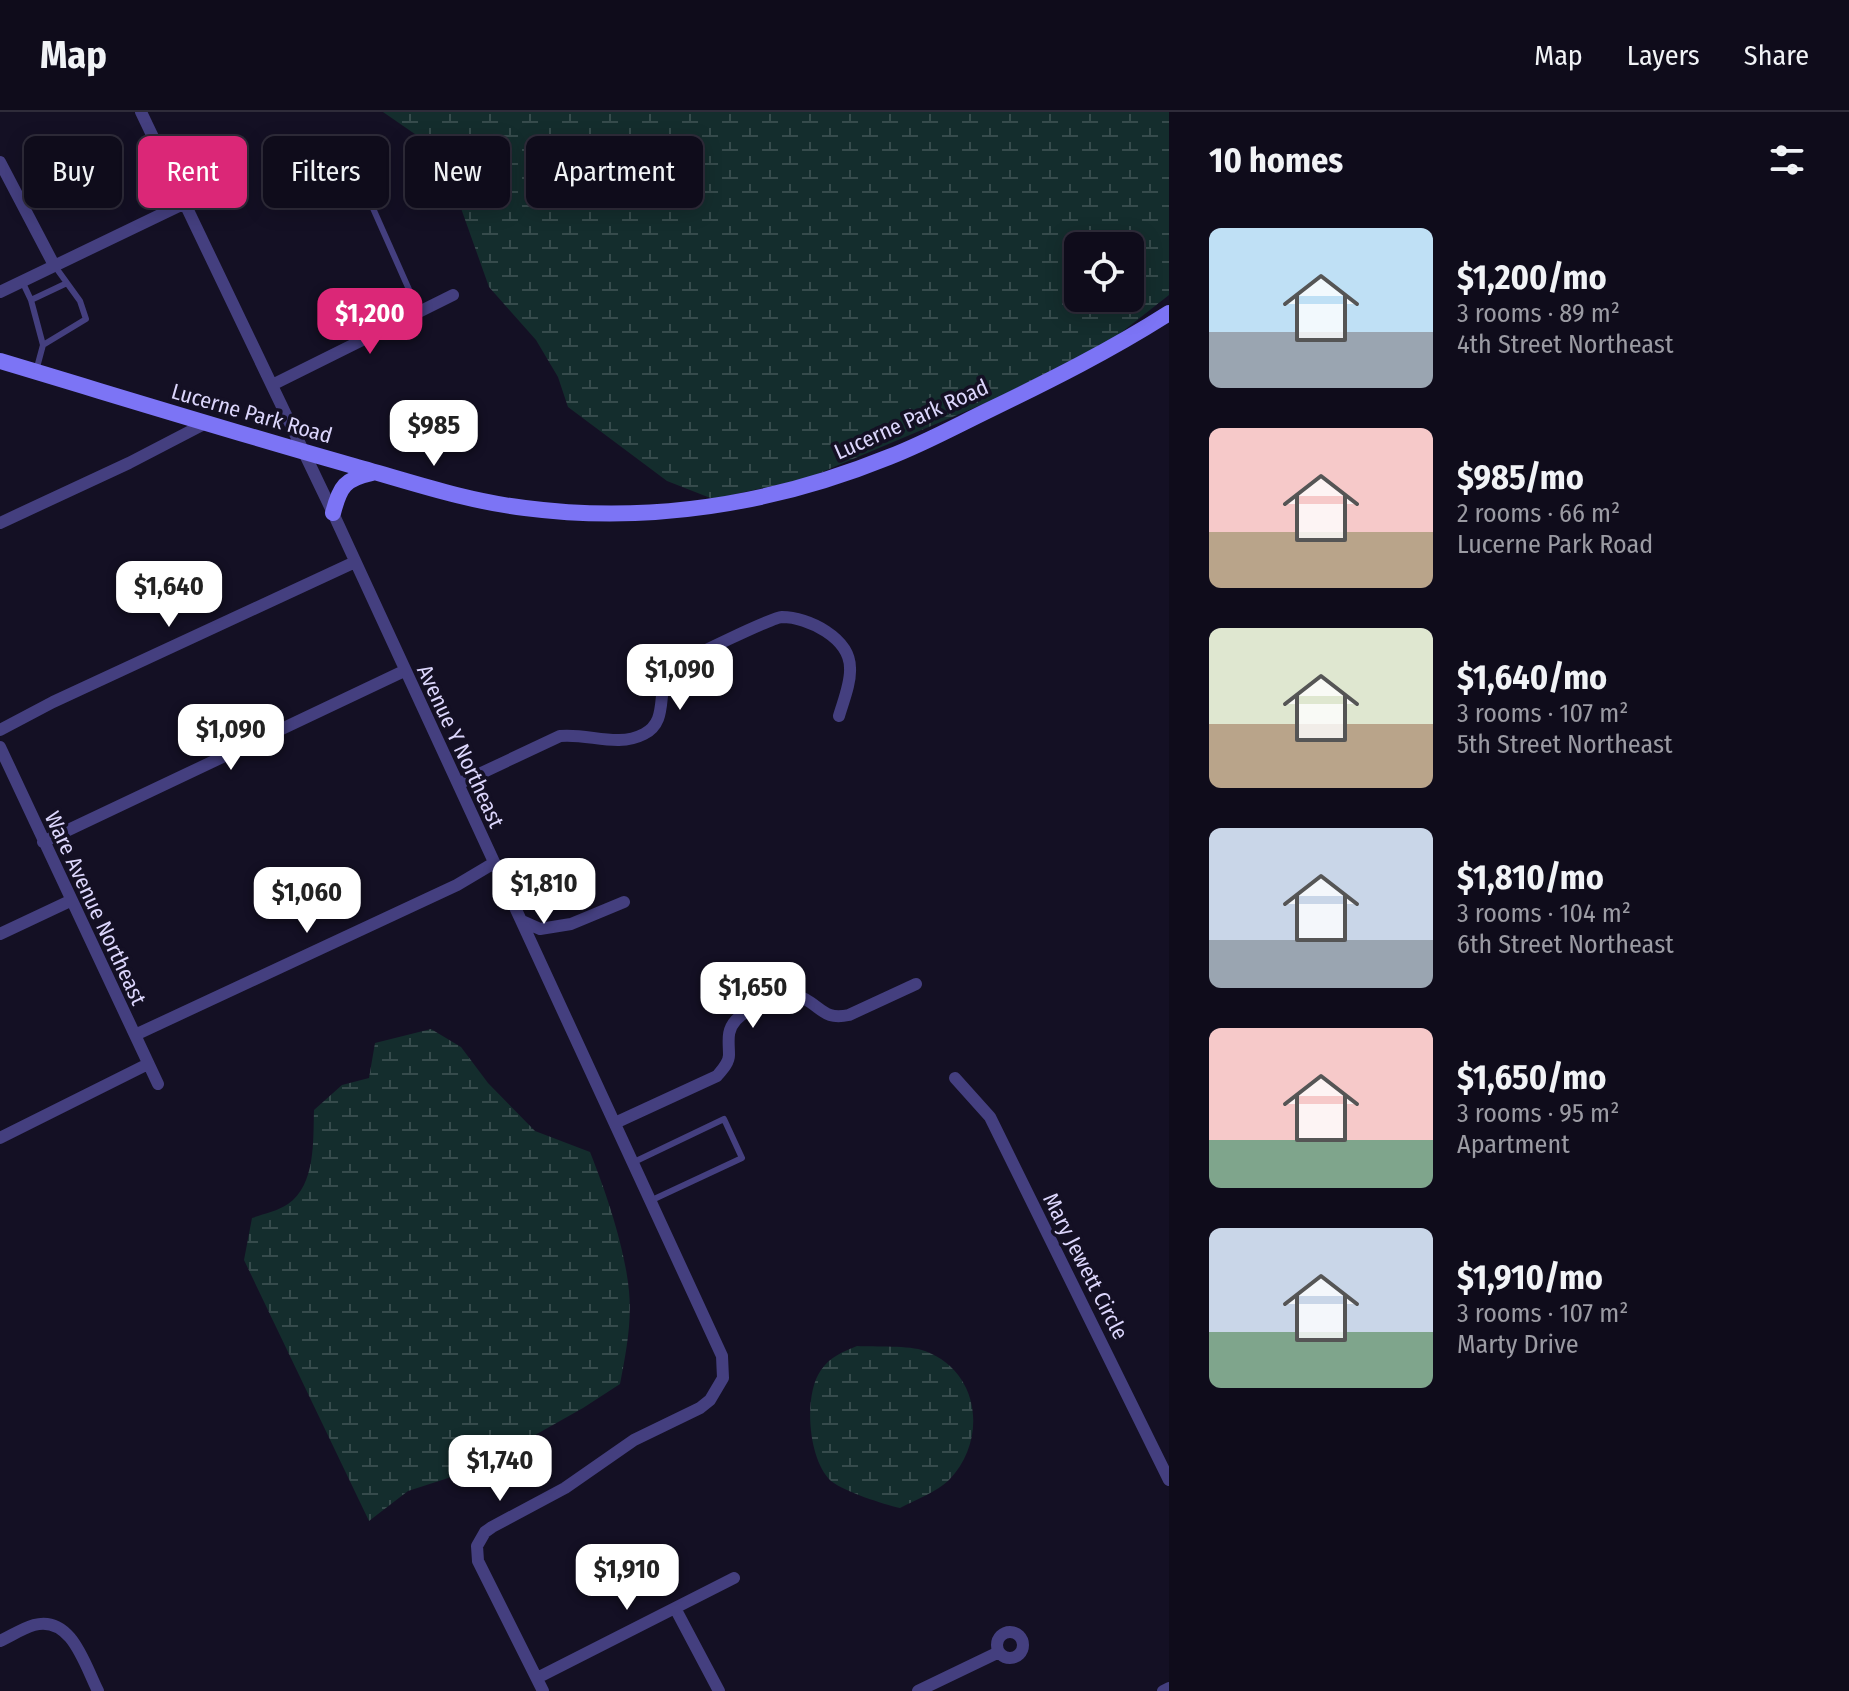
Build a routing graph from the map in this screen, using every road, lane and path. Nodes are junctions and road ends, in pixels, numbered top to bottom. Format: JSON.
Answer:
{"nodes":[{"id":1,"x":141,"y":112,"type":"edge"},
{"id":2,"x":153,"y":136,"type":"edge"},
{"id":3,"x":0,"y":162,"type":"edge"},
{"id":4,"x":174,"y":208,"type":"edge"},
{"id":5,"x":187,"y":208,"type":"edge"},
{"id":6,"x":373,"y":208,"type":"edge"},
{"id":7,"x":54,"y":265,"type":"junction"},
{"id":8,"x":22,"y":281,"type":"junction"},
{"id":9,"x":67,"y":283,"type":"junction"},
{"id":10,"x":0,"y":292,"type":"edge"},
{"id":11,"x":453,"y":295,"type":"dead end"},
{"id":12,"x":31,"y":300,"type":"junction"},
{"id":13,"x":419,"y":312,"type":"junction"},
{"id":14,"x":1169,"y":313,"type":"edge"},
{"id":15,"x":43,"y":345,"type":"junction"},
{"id":16,"x":0,"y":361,"type":"edge"},
{"id":17,"x":36,"y":371,"type":"junction"},
{"id":18,"x":272,"y":385,"type":"junction"},
{"id":19,"x":206,"y":423,"type":"junction"},
{"id":20,"x":304,"y":452,"type":"junction"},
{"id":21,"x":375,"y":472,"type":"junction"},
{"id":22,"x":333,"y":513,"type":"junction"},
{"id":23,"x":0,"y":523,"type":"edge"},
{"id":24,"x":355,"y":562,"type":"junction"},
{"id":25,"x":404,"y":671,"type":"junction"},
{"id":26,"x":839,"y":716,"type":"dead end"},
{"id":27,"x":0,"y":730,"type":"edge"},
{"id":28,"x":0,"y":747,"type":"edge"},
{"id":29,"x":458,"y":784,"type":"junction"},
{"id":30,"x":43,"y":842,"type":"junction"},
{"id":31,"x":494,"y":863,"type":"junction"},
{"id":32,"x":70,"y":901,"type":"junction"},
{"id":33,"x":624,"y":902,"type":"dead end"},
{"id":34,"x":522,"y":921,"type":"junction"},
{"id":35,"x":0,"y":934,"type":"edge"},
{"id":36,"x":916,"y":984,"type":"dead end"},
{"id":37,"x":135,"y":1035,"type":"junction"},
{"id":38,"x":148,"y":1064,"type":"junction"},
{"id":39,"x":955,"y":1078,"type":"dead end"},
{"id":40,"x":158,"y":1084,"type":"dead end"},
{"id":41,"x":615,"y":1123,"type":"junction"},
{"id":42,"x":0,"y":1138,"type":"edge"},
{"id":43,"x":634,"y":1162,"type":"junction"},
{"id":44,"x":652,"y":1200,"type":"junction"},
{"id":45,"x":1169,"y":1480,"type":"edge"},
{"id":46,"x":734,"y":1578,"type":"dead end"},
{"id":47,"x":675,"y":1608,"type":"junction"},
{"id":48,"x":0,"y":1641,"type":"edge"},
{"id":49,"x":999,"y":1652,"type":"dead end"},
{"id":50,"x":537,"y":1678,"type":"junction"},
{"id":51,"x":1169,"y":1688,"type":"edge"},
{"id":52,"x":98,"y":1691,"type":"edge"},
{"id":53,"x":543,"y":1691,"type":"edge"},
{"id":54,"x":719,"y":1691,"type":"edge"},
{"id":55,"x":918,"y":1691,"type":"edge"},
{"id":56,"x":1163,"y":1691,"type":"edge"}],
"edges":[{"from":1,"to":2,"type":"street","name":"Avenue Y Northeast"},
{"from":3,"to":7,"type":"street"},
{"from":4,"to":7,"type":"street"},
{"from":5,"to":18,"type":"street","name":"Avenue Y Northeast"},
{"from":6,"to":13,"type":"lane"},
{"from":7,"to":8,"type":"street"},
{"from":7,"to":9,"type":"lane"},
{"from":8,"to":10,"type":"street"},
{"from":8,"to":12,"type":"lane"},
{"from":9,"to":12,"type":"lane"},
{"from":9,"to":15,"type":"lane"},
{"from":11,"to":13,"type":"street"},
{"from":12,"to":15,"type":"lane"},
{"from":13,"to":18,"type":"street"},
{"from":14,"to":21,"type":"main road","name":"Lucerne Park Road"},
{"from":15,"to":17,"type":"lane"},
{"from":16,"to":17,"type":"main road","name":"Lucerne Park Road"},
{"from":17,"to":19,"type":"main road","name":"Lucerne Park Road"},
{"from":18,"to":20,"type":"street","name":"Avenue Y Northeast"},
{"from":19,"to":20,"type":"main road","name":"Lucerne Park Road"},
{"from":19,"to":23,"type":"street"},
{"from":20,"to":21,"type":"main road","name":"Lucerne Park Road"},
{"from":20,"to":22,"type":"street","name":"Avenue Y Northeast"},
{"from":21,"to":22,"type":"main road"},
{"from":22,"to":24,"type":"street","name":"Avenue Y Northeast"},
{"from":24,"to":25,"type":"street","name":"Avenue Y Northeast"},
{"from":24,"to":27,"type":"street"},
{"from":25,"to":29,"type":"street","name":"Avenue Y Northeast"},
{"from":25,"to":30,"type":"street"},
{"from":26,"to":29,"type":"street"},
{"from":28,"to":30,"type":"street","name":"Ware Avenue Northeast"},
{"from":29,"to":31,"type":"street","name":"Avenue Y Northeast"},
{"from":30,"to":32,"type":"street","name":"Ware Avenue Northeast"},
{"from":31,"to":34,"type":"street","name":"Avenue Y Northeast"},
{"from":31,"to":37,"type":"street"},
{"from":32,"to":35,"type":"street"},
{"from":32,"to":37,"type":"street","name":"Ware Avenue Northeast"},
{"from":33,"to":34,"type":"street"},
{"from":34,"to":41,"type":"street","name":"Avenue Y Northeast"},
{"from":36,"to":41,"type":"street"},
{"from":37,"to":38,"type":"street","name":"Ware Avenue Northeast"},
{"from":38,"to":40,"type":"street","name":"Ware Avenue Northeast"},
{"from":38,"to":42,"type":"street"},
{"from":39,"to":45,"type":"street","name":"Mary Jewett Circle"},
{"from":41,"to":43,"type":"street","name":"Avenue Y Northeast"},
{"from":43,"to":44,"type":"street","name":"Avenue Y Northeast"},
{"from":43,"to":44,"type":"lane"},
{"from":44,"to":50,"type":"street","name":"Avenue Y Northeast"},
{"from":46,"to":47,"type":"street"},
{"from":47,"to":50,"type":"street"},
{"from":47,"to":54,"type":"street"},
{"from":48,"to":52,"type":"street"},
{"from":49,"to":55,"type":"street"},
{"from":50,"to":53,"type":"street"},
{"from":51,"to":56,"type":"street"}]}
